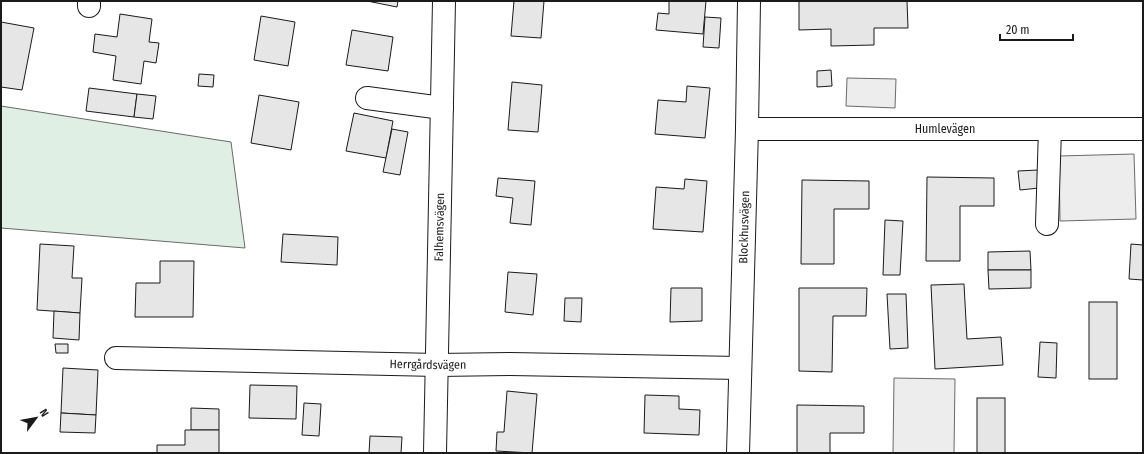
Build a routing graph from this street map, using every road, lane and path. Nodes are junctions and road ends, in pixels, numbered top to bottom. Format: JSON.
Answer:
{"nodes":[{"id":1,"x":444,"y":1,"type":"edge"},
{"id":2,"x":749,"y":1,"type":"edge"},
{"id":3,"x":367,"y":98,"type":"dead end"},
{"id":4,"x":442,"y":108,"type":"junction"},
{"id":5,"x":747,"y":129,"type":"junction"},
{"id":6,"x":1050,"y":129,"type":"junction"},
{"id":7,"x":1143,"y":129,"type":"edge"},
{"id":8,"x":1047,"y":224,"type":"dead end"},
{"id":9,"x":116,"y":358,"type":"dead end"},
{"id":10,"x":437,"y":365,"type":"junction"},
{"id":11,"x":740,"y":368,"type":"junction"},
{"id":12,"x":435,"y":453,"type":"edge"},
{"id":13,"x":738,"y":453,"type":"edge"}],
"edges":[{"from":1,"to":4,"type":"street","name":"Falhemsvägen"},
{"from":2,"to":5,"type":"street","name":"Blockhusvägen"},
{"from":3,"to":4,"type":"street"},
{"from":4,"to":10,"type":"street","name":"Falhemsvägen"},
{"from":5,"to":6,"type":"street","name":"Humlevägen"},
{"from":5,"to":11,"type":"street","name":"Blockhusvägen"},
{"from":6,"to":7,"type":"street","name":"Humlevägen"},
{"from":6,"to":8,"type":"street"},
{"from":9,"to":10,"type":"street","name":"Herrgårdsvägen"},
{"from":10,"to":11,"type":"street","name":"Herrgårdsvägen"},
{"from":10,"to":12,"type":"street","name":"Falhemsvägen"},
{"from":11,"to":13,"type":"street","name":"Blockhusvägen"}]}
